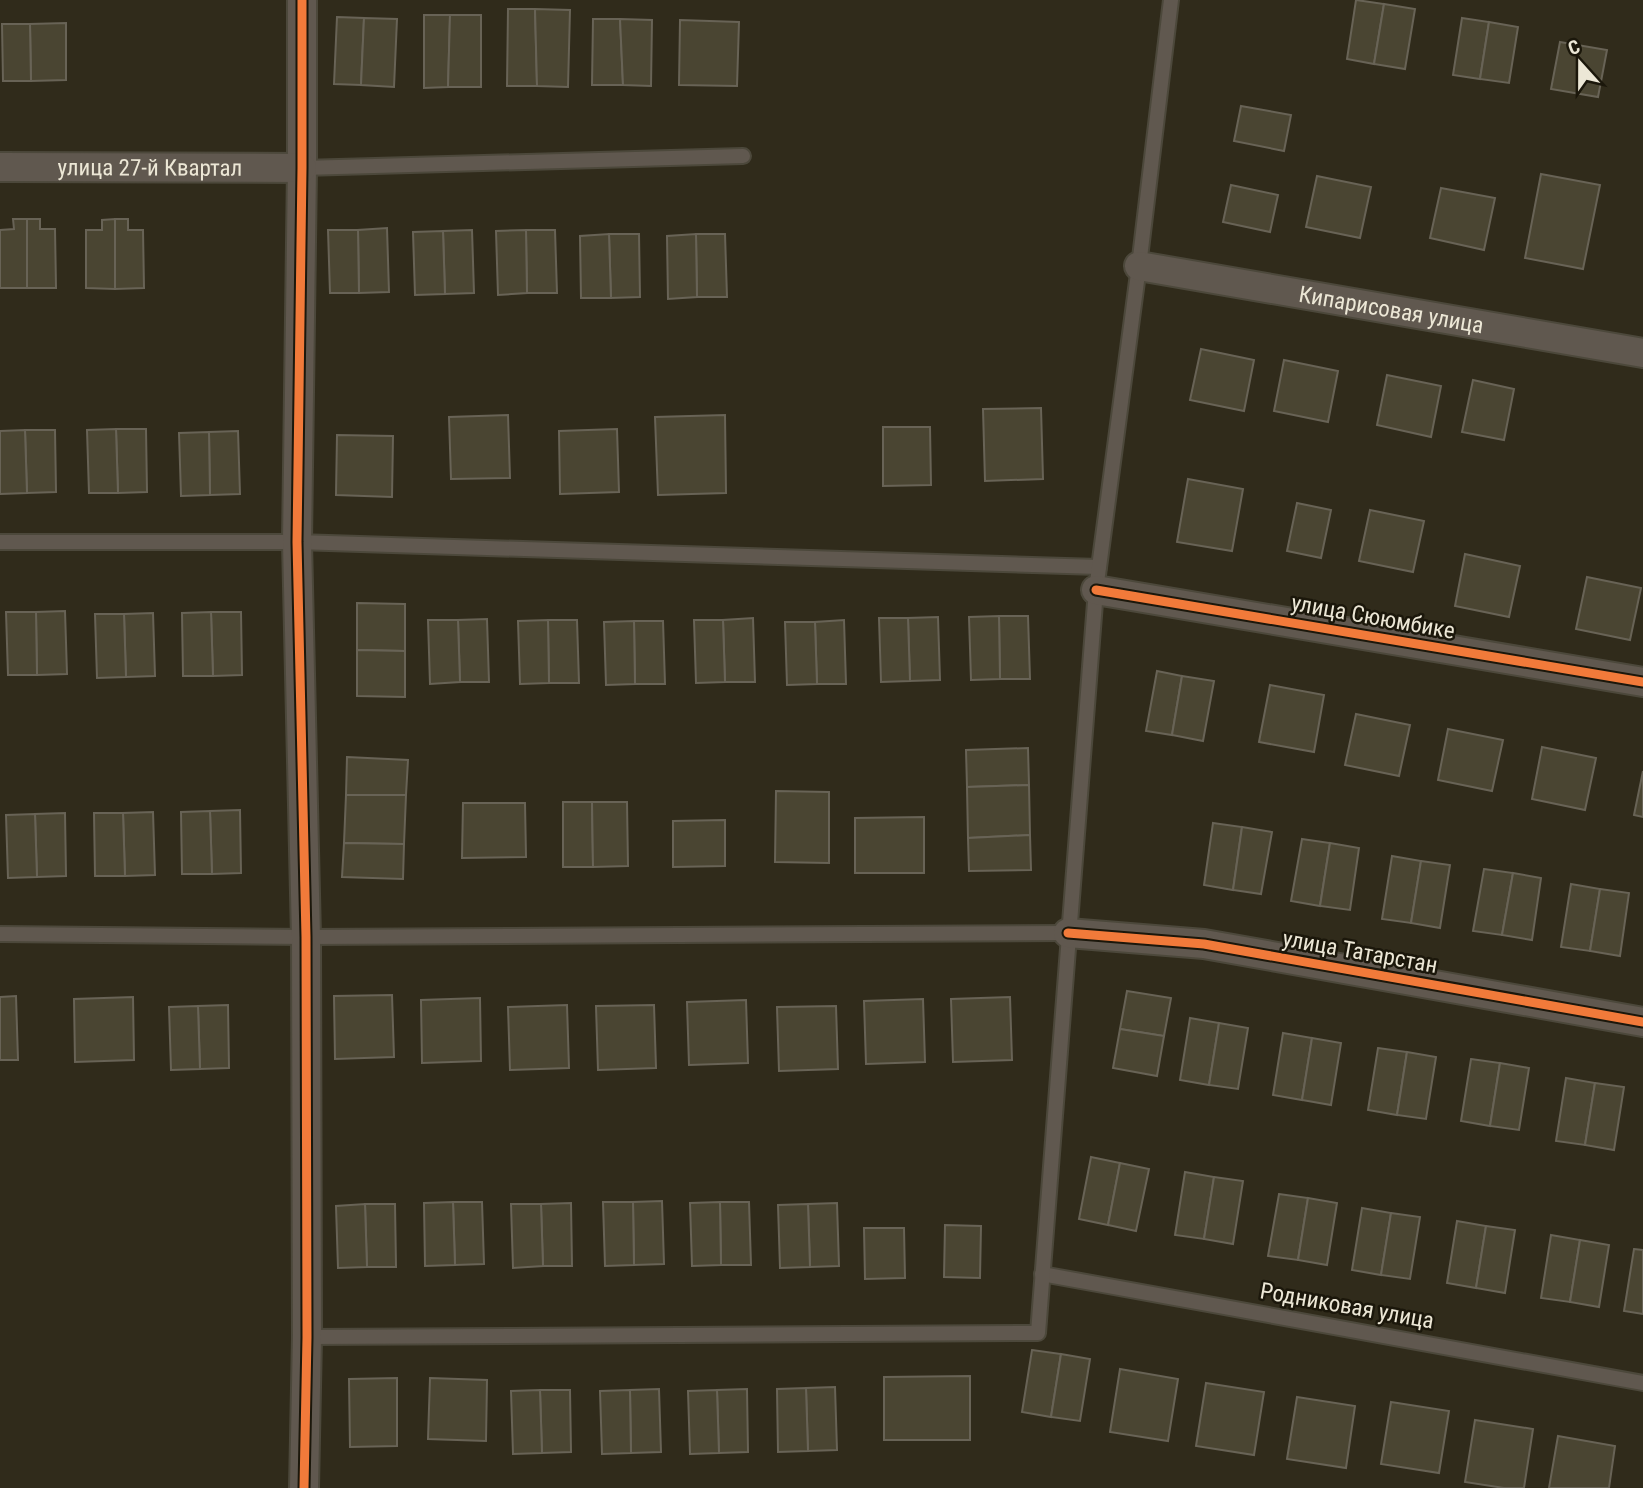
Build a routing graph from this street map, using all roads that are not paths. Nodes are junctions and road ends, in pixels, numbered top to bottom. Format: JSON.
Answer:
{"nodes":[{"id":1,"x":302,"y":0,"type":"edge"},
{"id":2,"x":1171,"y":0,"type":"edge"},
{"id":3,"x":743,"y":156,"type":"dead end"},
{"id":4,"x":0,"y":167,"type":"edge"},
{"id":5,"x":302,"y":168,"type":"junction"},
{"id":6,"x":1139,"y":266,"type":"junction"},
{"id":7,"x":1643,"y":353,"type":"edge"},
{"id":8,"x":0,"y":542,"type":"edge"},
{"id":9,"x":297,"y":542,"type":"junction"},
{"id":10,"x":1097,"y":579,"type":"junction"},
{"id":11,"x":1643,"y":682,"type":"edge"},
{"id":12,"x":1068,"y":933,"type":"junction"},
{"id":13,"x":0,"y":934,"type":"edge"},
{"id":14,"x":306,"y":937,"type":"junction"},
{"id":15,"x":1643,"y":1022,"type":"edge"},
{"id":16,"x":1042,"y":1274,"type":"junction"},
{"id":17,"x":307,"y":1337,"type":"junction"},
{"id":18,"x":1643,"y":1383,"type":"edge"},
{"id":19,"x":303,"y":1488,"type":"edge"}],
"edges":[{"from":1,"to":5,"type":"street"},
{"from":2,"to":6,"type":"lane"},
{"from":3,"to":5,"type":"lane"},
{"from":4,"to":5,"type":"street","name":"улица 27-й Квартал"},
{"from":5,"to":9,"type":"street"},
{"from":6,"to":7,"type":"street","name":"Кипарисовая улица"},
{"from":6,"to":10,"type":"lane"},
{"from":8,"to":9,"type":"lane"},
{"from":9,"to":10,"type":"lane"},
{"from":9,"to":14,"type":"street"},
{"from":10,"to":11,"type":"street","name":"улица Сююмбике"},
{"from":10,"to":12,"type":"lane"},
{"from":12,"to":14,"type":"lane"},
{"from":12,"to":15,"type":"street","name":"улица Татарстан"},
{"from":12,"to":16,"type":"lane"},
{"from":13,"to":14,"type":"lane"},
{"from":14,"to":17,"type":"street"},
{"from":16,"to":17,"type":"lane"},
{"from":16,"to":18,"type":"lane","name":"Родниковая улица"},
{"from":17,"to":19,"type":"street"}]}
